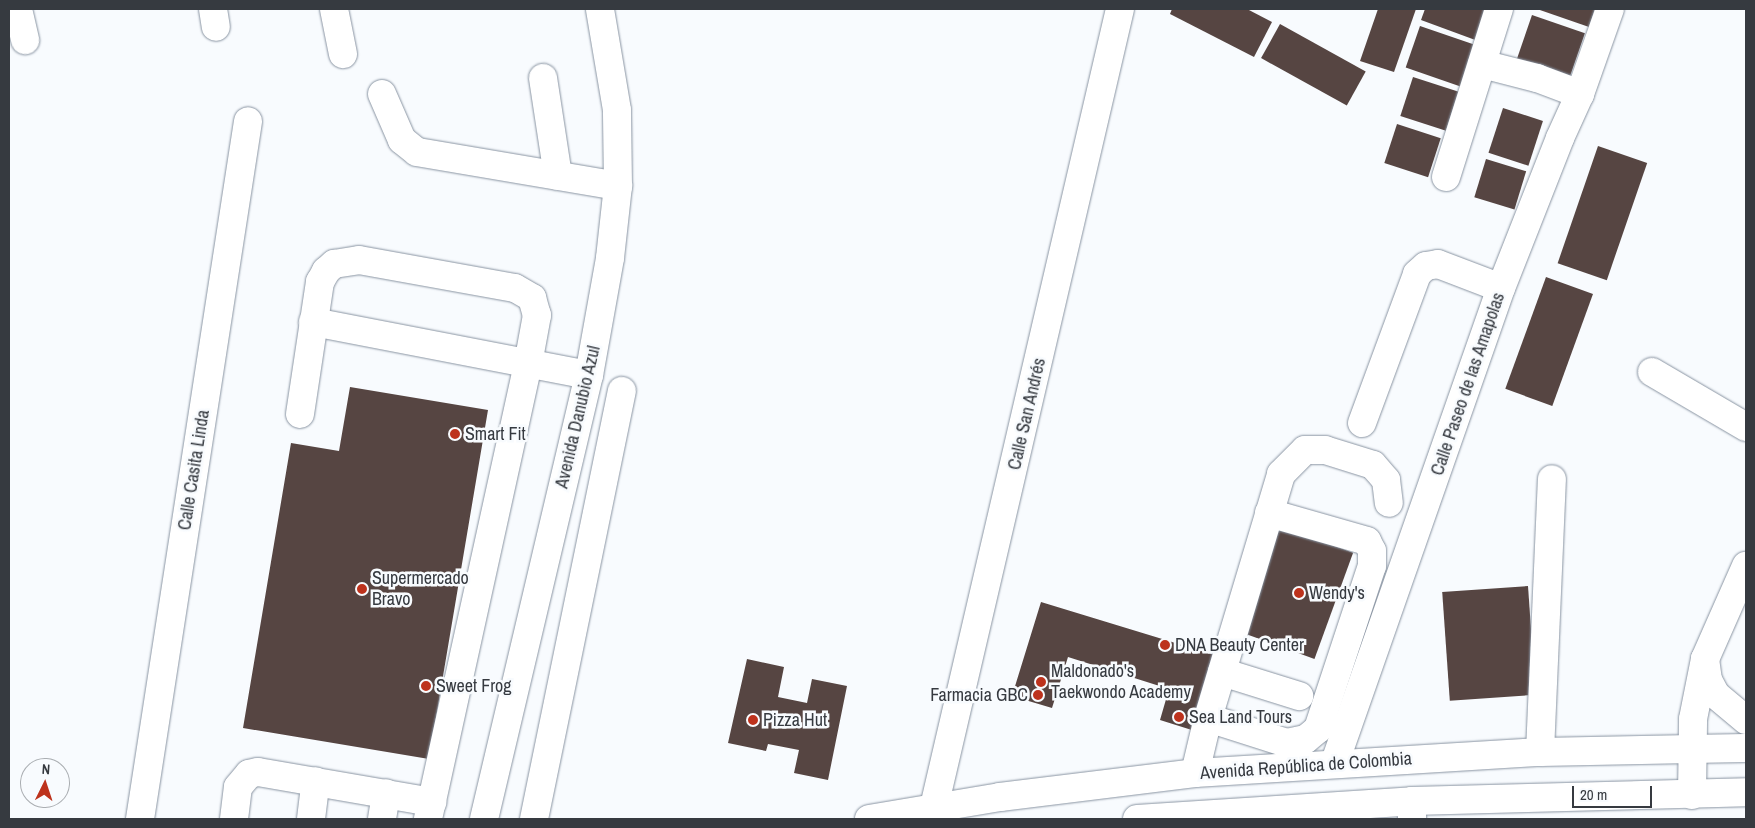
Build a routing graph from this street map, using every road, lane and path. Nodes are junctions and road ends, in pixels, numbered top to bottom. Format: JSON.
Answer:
{"nodes":[{"id":1,"x":18,"y":9,"type":"edge"},
{"id":2,"x":334,"y":9,"type":"edge"},
{"id":3,"x":600,"y":9,"type":"edge"},
{"id":4,"x":1120,"y":9,"type":"edge"},
{"id":5,"x":1499,"y":9,"type":"edge"},
{"id":6,"x":1610,"y":9,"type":"edge"},
{"id":7,"x":25,"y":40,"type":"dead end"},
{"id":8,"x":343,"y":54,"type":"dead end"},
{"id":9,"x":1482,"y":64,"type":"junction"},
{"id":10,"x":543,"y":78,"type":"dead end"},
{"id":11,"x":382,"y":94,"type":"dead end"},
{"id":12,"x":1580,"y":94,"type":"junction"},
{"id":13,"x":248,"y":121,"type":"dead end"},
{"id":14,"x":558,"y":176,"type":"junction"},
{"id":15,"x":1446,"y":177,"type":"dead end"},
{"id":16,"x":618,"y":186,"type":"junction"},
{"id":17,"x":1501,"y":288,"type":"junction"},
{"id":18,"x":313,"y":322,"type":"junction"},
{"id":19,"x":528,"y":364,"type":"junction"},
{"id":20,"x":1652,"y":372,"type":"dead end"},
{"id":21,"x":588,"y":375,"type":"junction"},
{"id":22,"x":622,"y":391,"type":"dead end"},
{"id":23,"x":300,"y":414,"type":"dead end"},
{"id":24,"x":1362,"y":423,"type":"dead end"},
{"id":25,"x":1746,"y":428,"type":"edge"},
{"id":26,"x":1552,"y":479,"type":"dead end"},
{"id":27,"x":1389,"y":503,"type":"dead end"},
{"id":28,"x":1269,"y":513,"type":"junction"},
{"id":29,"x":1746,"y":566,"type":"edge"},
{"id":30,"x":1706,"y":659,"type":"junction"},
{"id":31,"x":1222,"y":672,"type":"junction"},
{"id":32,"x":1298,"y":696,"type":"dead end"},
{"id":33,"x":1208,"y":718,"type":"junction"},
{"id":34,"x":1746,"y":720,"type":"edge"},
{"id":35,"x":1694,"y":748,"type":"junction"},
{"id":36,"x":1746,"y":748,"type":"edge"},
{"id":37,"x":1540,"y":752,"type":"junction"},
{"id":38,"x":1335,"y":762,"type":"junction"},
{"id":39,"x":1196,"y":773,"type":"junction"},
{"id":40,"x":316,"y":781,"type":"junction"},
{"id":41,"x":1746,"y":792,"type":"edge"},
{"id":42,"x":1692,"y":796,"type":"junction"},
{"id":43,"x":384,"y":806,"type":"edge"},
{"id":44,"x":430,"y":810,"type":"edge"},
{"id":45,"x":1412,"y":810,"type":"edge"},
{"id":46,"x":934,"y":813,"type":"edge"},
{"id":47,"x":140,"y":819,"type":"edge"},
{"id":48,"x":234,"y":819,"type":"edge"},
{"id":49,"x":311,"y":819,"type":"edge"},
{"id":50,"x":484,"y":819,"type":"edge"},
{"id":51,"x":534,"y":819,"type":"edge"},
{"id":52,"x":869,"y":819,"type":"edge"},
{"id":53,"x":1137,"y":819,"type":"edge"}],
"edges":[{"from":1,"to":7,"type":"street"},
{"from":2,"to":8,"type":"street"},
{"from":3,"to":16,"type":"street","name":"Avenida Danubio Azul"},
{"from":4,"to":46,"type":"street","name":"Calle San Andrés"},
{"from":5,"to":9,"type":"street"},
{"from":6,"to":12,"type":"street","name":"Calle Paseo de las Amapolas"},
{"from":9,"to":12,"type":"street"},
{"from":9,"to":15,"type":"street"},
{"from":10,"to":14,"type":"street"},
{"from":11,"to":14,"type":"street"},
{"from":12,"to":17,"type":"street","name":"Calle Paseo de las Amapolas"},
{"from":13,"to":47,"type":"street","name":"Calle Casita Linda"},
{"from":14,"to":16,"type":"street"},
{"from":16,"to":21,"type":"street","name":"Avenida Danubio Azul"},
{"from":17,"to":24,"type":"street"},
{"from":17,"to":38,"type":"street","name":"Calle Paseo de las Amapolas"},
{"from":18,"to":19,"type":"street"},
{"from":18,"to":19,"type":"street"},
{"from":18,"to":23,"type":"street"},
{"from":19,"to":21,"type":"street"},
{"from":19,"to":44,"type":"street"},
{"from":20,"to":25,"type":"street"},
{"from":21,"to":50,"type":"street","name":"Avenida Danubio Azul"},
{"from":22,"to":51,"type":"street"},
{"from":26,"to":37,"type":"street"},
{"from":27,"to":28,"type":"street"},
{"from":28,"to":31,"type":"street"},
{"from":28,"to":33,"type":"street"},
{"from":29,"to":30,"type":"street"},
{"from":30,"to":34,"type":"street"},
{"from":30,"to":35,"type":"street"},
{"from":31,"to":32,"type":"street"},
{"from":31,"to":33,"type":"street"},
{"from":33,"to":39,"type":"street"},
{"from":35,"to":36,"type":"street","name":"Avenida República de Colombia"},
{"from":35,"to":37,"type":"street","name":"Avenida República de Colombia"},
{"from":35,"to":42,"type":"street"},
{"from":37,"to":38,"type":"street","name":"Avenida República de Colombia"},
{"from":38,"to":39,"type":"street","name":"Avenida República de Colombia"},
{"from":39,"to":46,"type":"street","name":"Avenida República de Colombia"},
{"from":40,"to":43,"type":"street"},
{"from":40,"to":48,"type":"street"},
{"from":40,"to":49,"type":"street"},
{"from":41,"to":42,"type":"street"},
{"from":42,"to":45,"type":"street"},
{"from":43,"to":44,"type":"street"},
{"from":45,"to":53,"type":"street"},
{"from":46,"to":52,"type":"street","name":"Avenida República de Colombia"}]}
